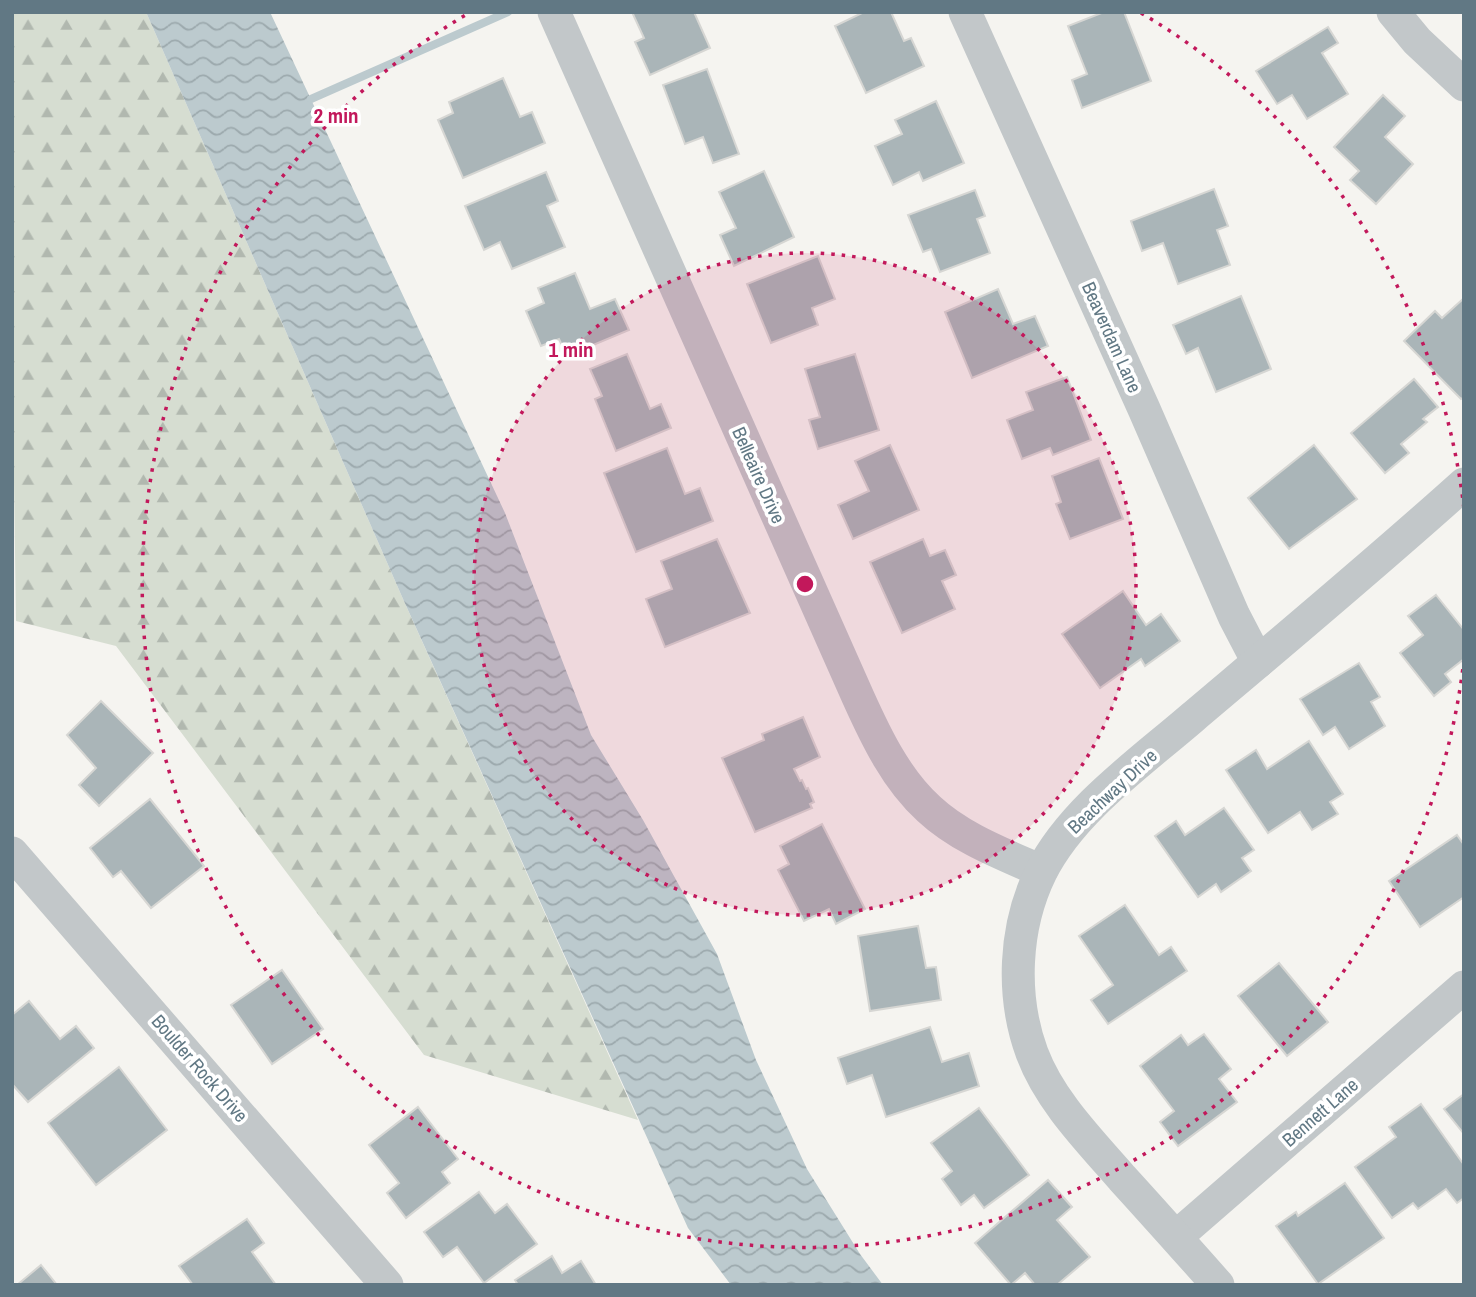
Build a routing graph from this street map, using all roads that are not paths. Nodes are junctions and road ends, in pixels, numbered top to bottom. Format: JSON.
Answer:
{"nodes":[{"id":1,"x":554,"y":12,"type":"edge"},
{"id":2,"x":965,"y":12,"type":"edge"},
{"id":3,"x":1392,"y":12,"type":"edge"},
{"id":4,"x":1464,"y":85,"type":"edge"},
{"id":5,"x":1464,"y":484,"type":"edge"},
{"id":6,"x":1258,"y":662,"type":"junction"},
{"id":7,"x":12,"y":853,"type":"edge"},
{"id":8,"x":1041,"y":872,"type":"junction"},
{"id":9,"x":1464,"y":987,"type":"edge"},
{"id":10,"x":1176,"y":1237,"type":"junction"},
{"id":11,"x":387,"y":1285,"type":"edge"},
{"id":12,"x":1218,"y":1285,"type":"edge"}],
"edges":[{"from":1,"to":8,"type":"street","name":"Belleaire Drive"},
{"from":2,"to":6,"type":"street","name":"Beaverdam Lane"},
{"from":3,"to":4,"type":"street"},
{"from":5,"to":6,"type":"street","name":"Beachway Drive"},
{"from":6,"to":8,"type":"street","name":"Beachway Drive"},
{"from":7,"to":11,"type":"street","name":"Boulder Rock Drive"},
{"from":8,"to":10,"type":"street","name":"Beachway Drive"},
{"from":9,"to":10,"type":"street","name":"Bennett Lane"},
{"from":10,"to":12,"type":"street","name":"Beachway Drive"}]}
